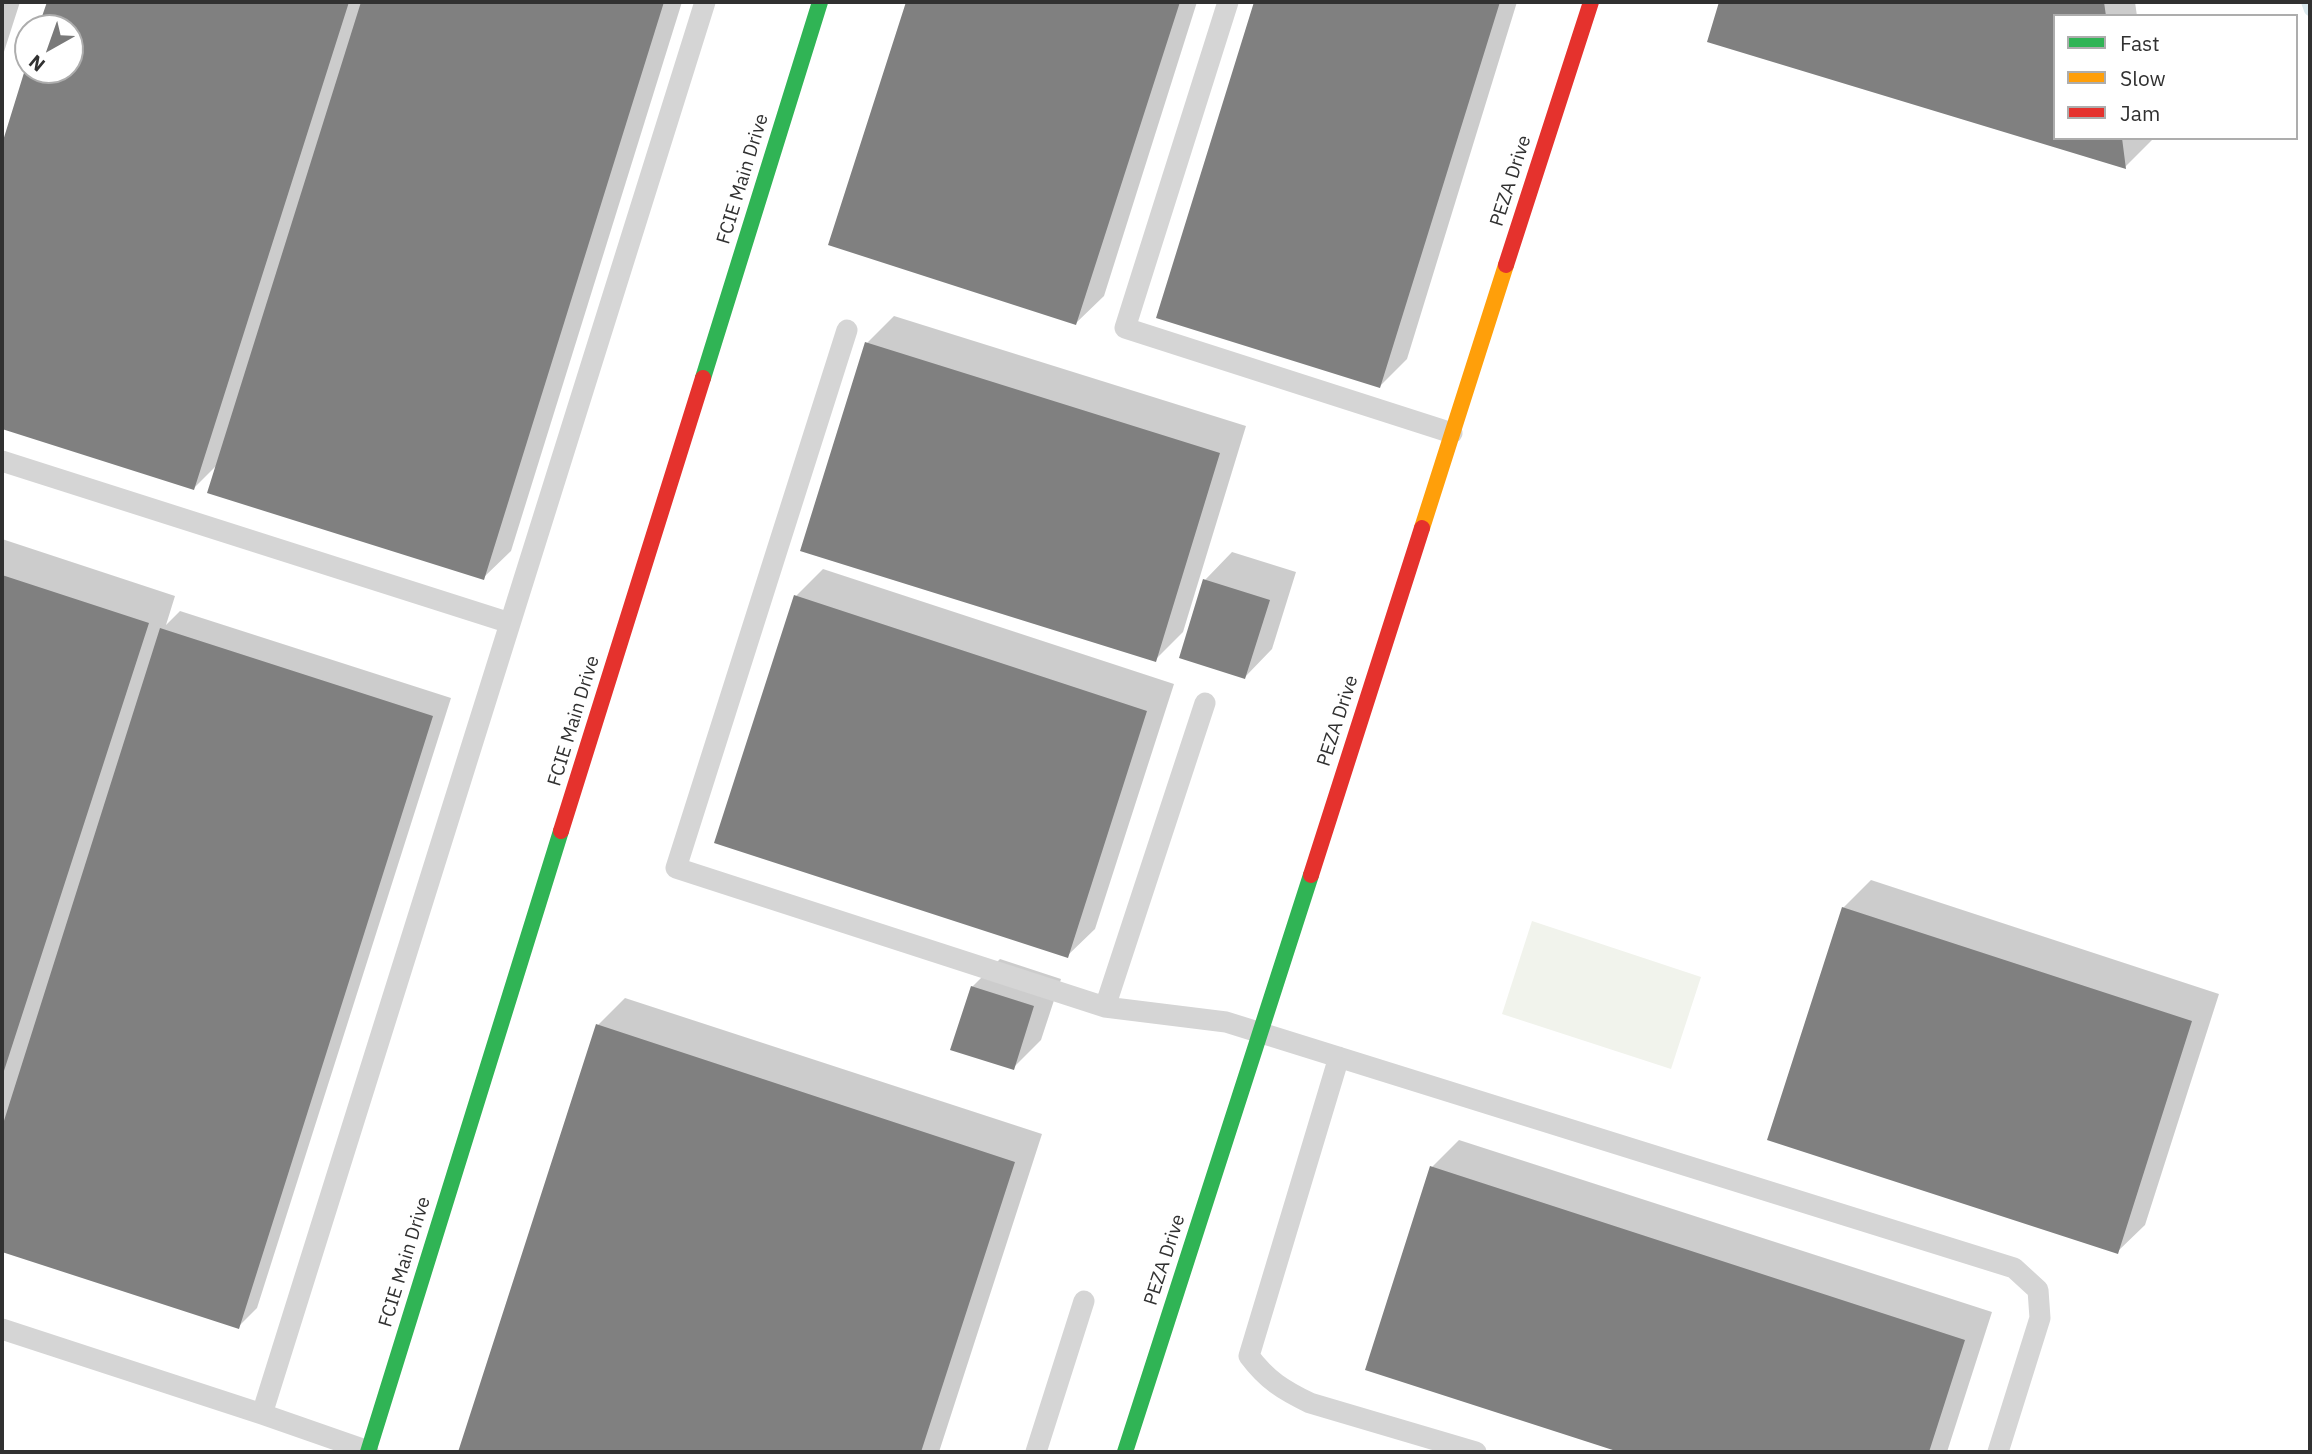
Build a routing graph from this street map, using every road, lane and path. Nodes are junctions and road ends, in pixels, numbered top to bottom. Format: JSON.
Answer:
{"nodes":[{"id":1,"x":705,"y":2,"type":"edge"},
{"id":2,"x":820,"y":2,"type":"edge"},
{"id":3,"x":1228,"y":2,"type":"edge"},
{"id":4,"x":1591,"y":2,"type":"edge"},
{"id":5,"x":847,"y":330,"type":"dead end"},
{"id":6,"x":1452,"y":433,"type":"junction"},
{"id":7,"x":2,"y":461,"type":"edge"},
{"id":8,"x":510,"y":623,"type":"junction"},
{"id":9,"x":1205,"y":703,"type":"dead end"},
{"id":10,"x":1105,"y":1007,"type":"junction"},
{"id":11,"x":1260,"y":1032,"type":"junction"},
{"id":12,"x":1339,"y":1057,"type":"junction"},
{"id":13,"x":1084,"y":1301,"type":"dead end"},
{"id":14,"x":2,"y":1329,"type":"edge"},
{"id":15,"x":262,"y":1414,"type":"junction"},
{"id":16,"x":368,"y":1452,"type":"edge"},
{"id":17,"x":1036,"y":1452,"type":"edge"},
{"id":18,"x":1125,"y":1452,"type":"edge"},
{"id":19,"x":1476,"y":1452,"type":"edge"},
{"id":20,"x":1998,"y":1452,"type":"edge"}],
"edges":[{"from":1,"to":8,"type":"lane"},
{"from":2,"to":16,"type":"street","name":"FCIE Main Drive"},
{"from":3,"to":6,"type":"lane"},
{"from":4,"to":6,"type":"street","name":"PEZA Drive"},
{"from":5,"to":10,"type":"lane"},
{"from":6,"to":11,"type":"street","name":"PEZA Drive"},
{"from":7,"to":8,"type":"lane"},
{"from":8,"to":15,"type":"lane"},
{"from":9,"to":10,"type":"lane"},
{"from":10,"to":11,"type":"lane"},
{"from":11,"to":12,"type":"lane"},
{"from":11,"to":18,"type":"street","name":"PEZA Drive"},
{"from":12,"to":19,"type":"lane"},
{"from":12,"to":20,"type":"lane"},
{"from":13,"to":17,"type":"lane"},
{"from":14,"to":15,"type":"lane"},
{"from":15,"to":16,"type":"lane"}]}
